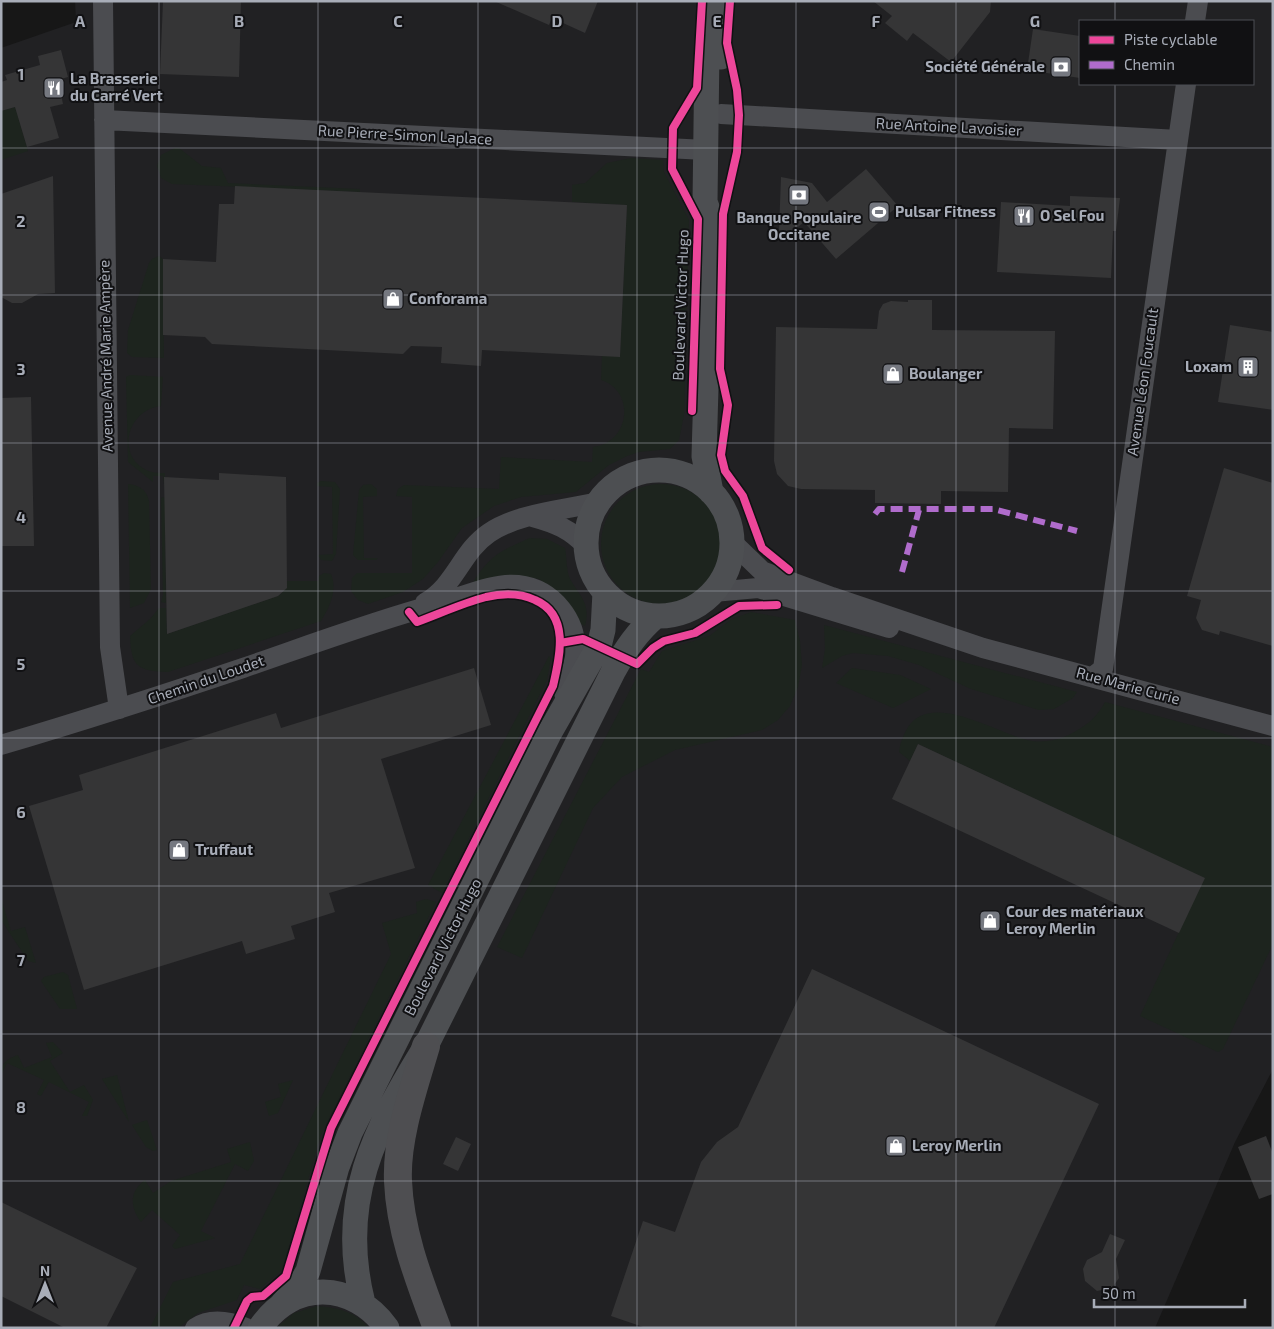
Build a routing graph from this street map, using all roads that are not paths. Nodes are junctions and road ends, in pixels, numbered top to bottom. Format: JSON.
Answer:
{"nodes":[{"id":1,"x":102,"y":1,"type":"edge"},
{"id":2,"x":716,"y":1,"type":"edge"},
{"id":3,"x":1198,"y":1,"type":"edge"},
{"id":4,"x":1195,"y":20,"type":"edge"},
{"id":5,"x":715,"y":43,"type":"junction"},
{"id":6,"x":1186,"y":85,"type":"edge"},
{"id":7,"x":721,"y":114,"type":"junction"},
{"id":8,"x":104,"y":120,"type":"junction"},
{"id":9,"x":1178,"y":140,"type":"junction"},
{"id":10,"x":706,"y":150,"type":"junction"},
{"id":11,"x":711,"y":218,"type":"junction"},
{"id":12,"x":705,"y":414,"type":"junction"},
{"id":13,"x":669,"y":471,"type":"junction"},
{"id":14,"x":711,"y":492,"type":"junction"},
{"id":15,"x":598,"y":502,"type":"junction"},
{"id":16,"x":531,"y":517,"type":"junction"},
{"id":17,"x":732,"y":542,"type":"junction"},
{"id":18,"x":586,"y":546,"type":"junction"},
{"id":19,"x":605,"y":592,"type":"junction"},
{"id":20,"x":713,"y":592,"type":"junction"},
{"id":21,"x":409,"y":612,"type":"junction"},
{"id":22,"x":656,"y":616,"type":"junction"},
{"id":23,"x":983,"y":648,"type":"junction"},
{"id":24,"x":1094,"y":676,"type":"junction"},
{"id":25,"x":119,"y":709,"type":"junction"},
{"id":26,"x":1273,"y":726,"type":"edge"},
{"id":27,"x":550,"y":732,"type":"junction"},
{"id":28,"x":1,"y":745,"type":"edge"},
{"id":29,"x":426,"y":1046,"type":"junction"},
{"id":30,"x":283,"y":1303,"type":"junction"},
{"id":31,"x":363,"y":1303,"type":"junction"},
{"id":32,"x":195,"y":1328,"type":"edge"},
{"id":33,"x":246,"y":1328,"type":"edge"},
{"id":34,"x":260,"y":1328,"type":"edge"},
{"id":35,"x":387,"y":1328,"type":"edge"},
{"id":36,"x":437,"y":1328,"type":"edge"}],
"edges":[{"from":1,"to":8,"type":"street","name":"Avenue André Marie Ampère"},
{"from":2,"to":5,"type":"main road","name":"Boulevard Victor Hugo"},
{"from":3,"to":4,"type":"street"},
{"from":5,"to":7,"type":"main road","name":"Boulevard Victor Hugo"},
{"from":5,"to":10,"type":"main road","name":"Boulevard Victor Hugo"},
{"from":6,"to":9,"type":"street","name":"Avenue Léon Foucault"},
{"from":7,"to":9,"type":"street","name":"Rue Antoine Lavoisier"},
{"from":7,"to":11,"type":"main road","name":"Boulevard Victor Hugo"},
{"from":8,"to":10,"type":"street","name":"Rue Pierre-Simon Laplace"},
{"from":8,"to":25,"type":"street","name":"Avenue André Marie Ampère"},
{"from":9,"to":24,"type":"street","name":"Avenue Léon Foucault"},
{"from":10,"to":11,"type":"main road","name":"Boulevard Victor Hugo"},
{"from":11,"to":12,"type":"main road","name":"Boulevard Victor Hugo"},
{"from":12,"to":13,"type":"main road","name":"Boulevard Victor Hugo"},
{"from":12,"to":14,"type":"main road","name":"Boulevard Victor Hugo"},
{"from":13,"to":14,"type":"main road"},
{"from":13,"to":15,"type":"main road"},
{"from":14,"to":17,"type":"main road"},
{"from":15,"to":16,"type":"street","name":"Chemin du Loudet"},
{"from":15,"to":18,"type":"main road"},
{"from":16,"to":18,"type":"street","name":"Chemin du Loudet"},
{"from":16,"to":21,"type":"street","name":"Chemin du Loudet"},
{"from":17,"to":20,"type":"main road"},
{"from":17,"to":23,"type":"street","name":"Rue Marie Curie"},
{"from":18,"to":19,"type":"main road"},
{"from":19,"to":22,"type":"main road"},
{"from":19,"to":27,"type":"main road","name":"Boulevard Victor Hugo"},
{"from":20,"to":22,"type":"main road"},
{"from":20,"to":23,"type":"street","name":"Rue Marie Curie"},
{"from":21,"to":25,"type":"street","name":"Chemin du Loudet"},
{"from":21,"to":27,"type":"street","name":"Chemin du Loudet"},
{"from":22,"to":29,"type":"main road","name":"Boulevard Victor Hugo"},
{"from":23,"to":24,"type":"street","name":"Rue Marie Curie"},
{"from":24,"to":26,"type":"street","name":"Rue Marie Curie"},
{"from":25,"to":28,"type":"street","name":"Chemin du Loudet"},
{"from":27,"to":30,"type":"main road","name":"Boulevard Victor Hugo"},
{"from":29,"to":31,"type":"main road","name":"Boulevard Victor Hugo"},
{"from":29,"to":36,"type":"highway"},
{"from":30,"to":31,"type":"main road"},
{"from":30,"to":34,"type":"main road","name":"Boulevard Victor Hugo"},
{"from":31,"to":35,"type":"main road"},
{"from":32,"to":33,"type":"street"}]}
